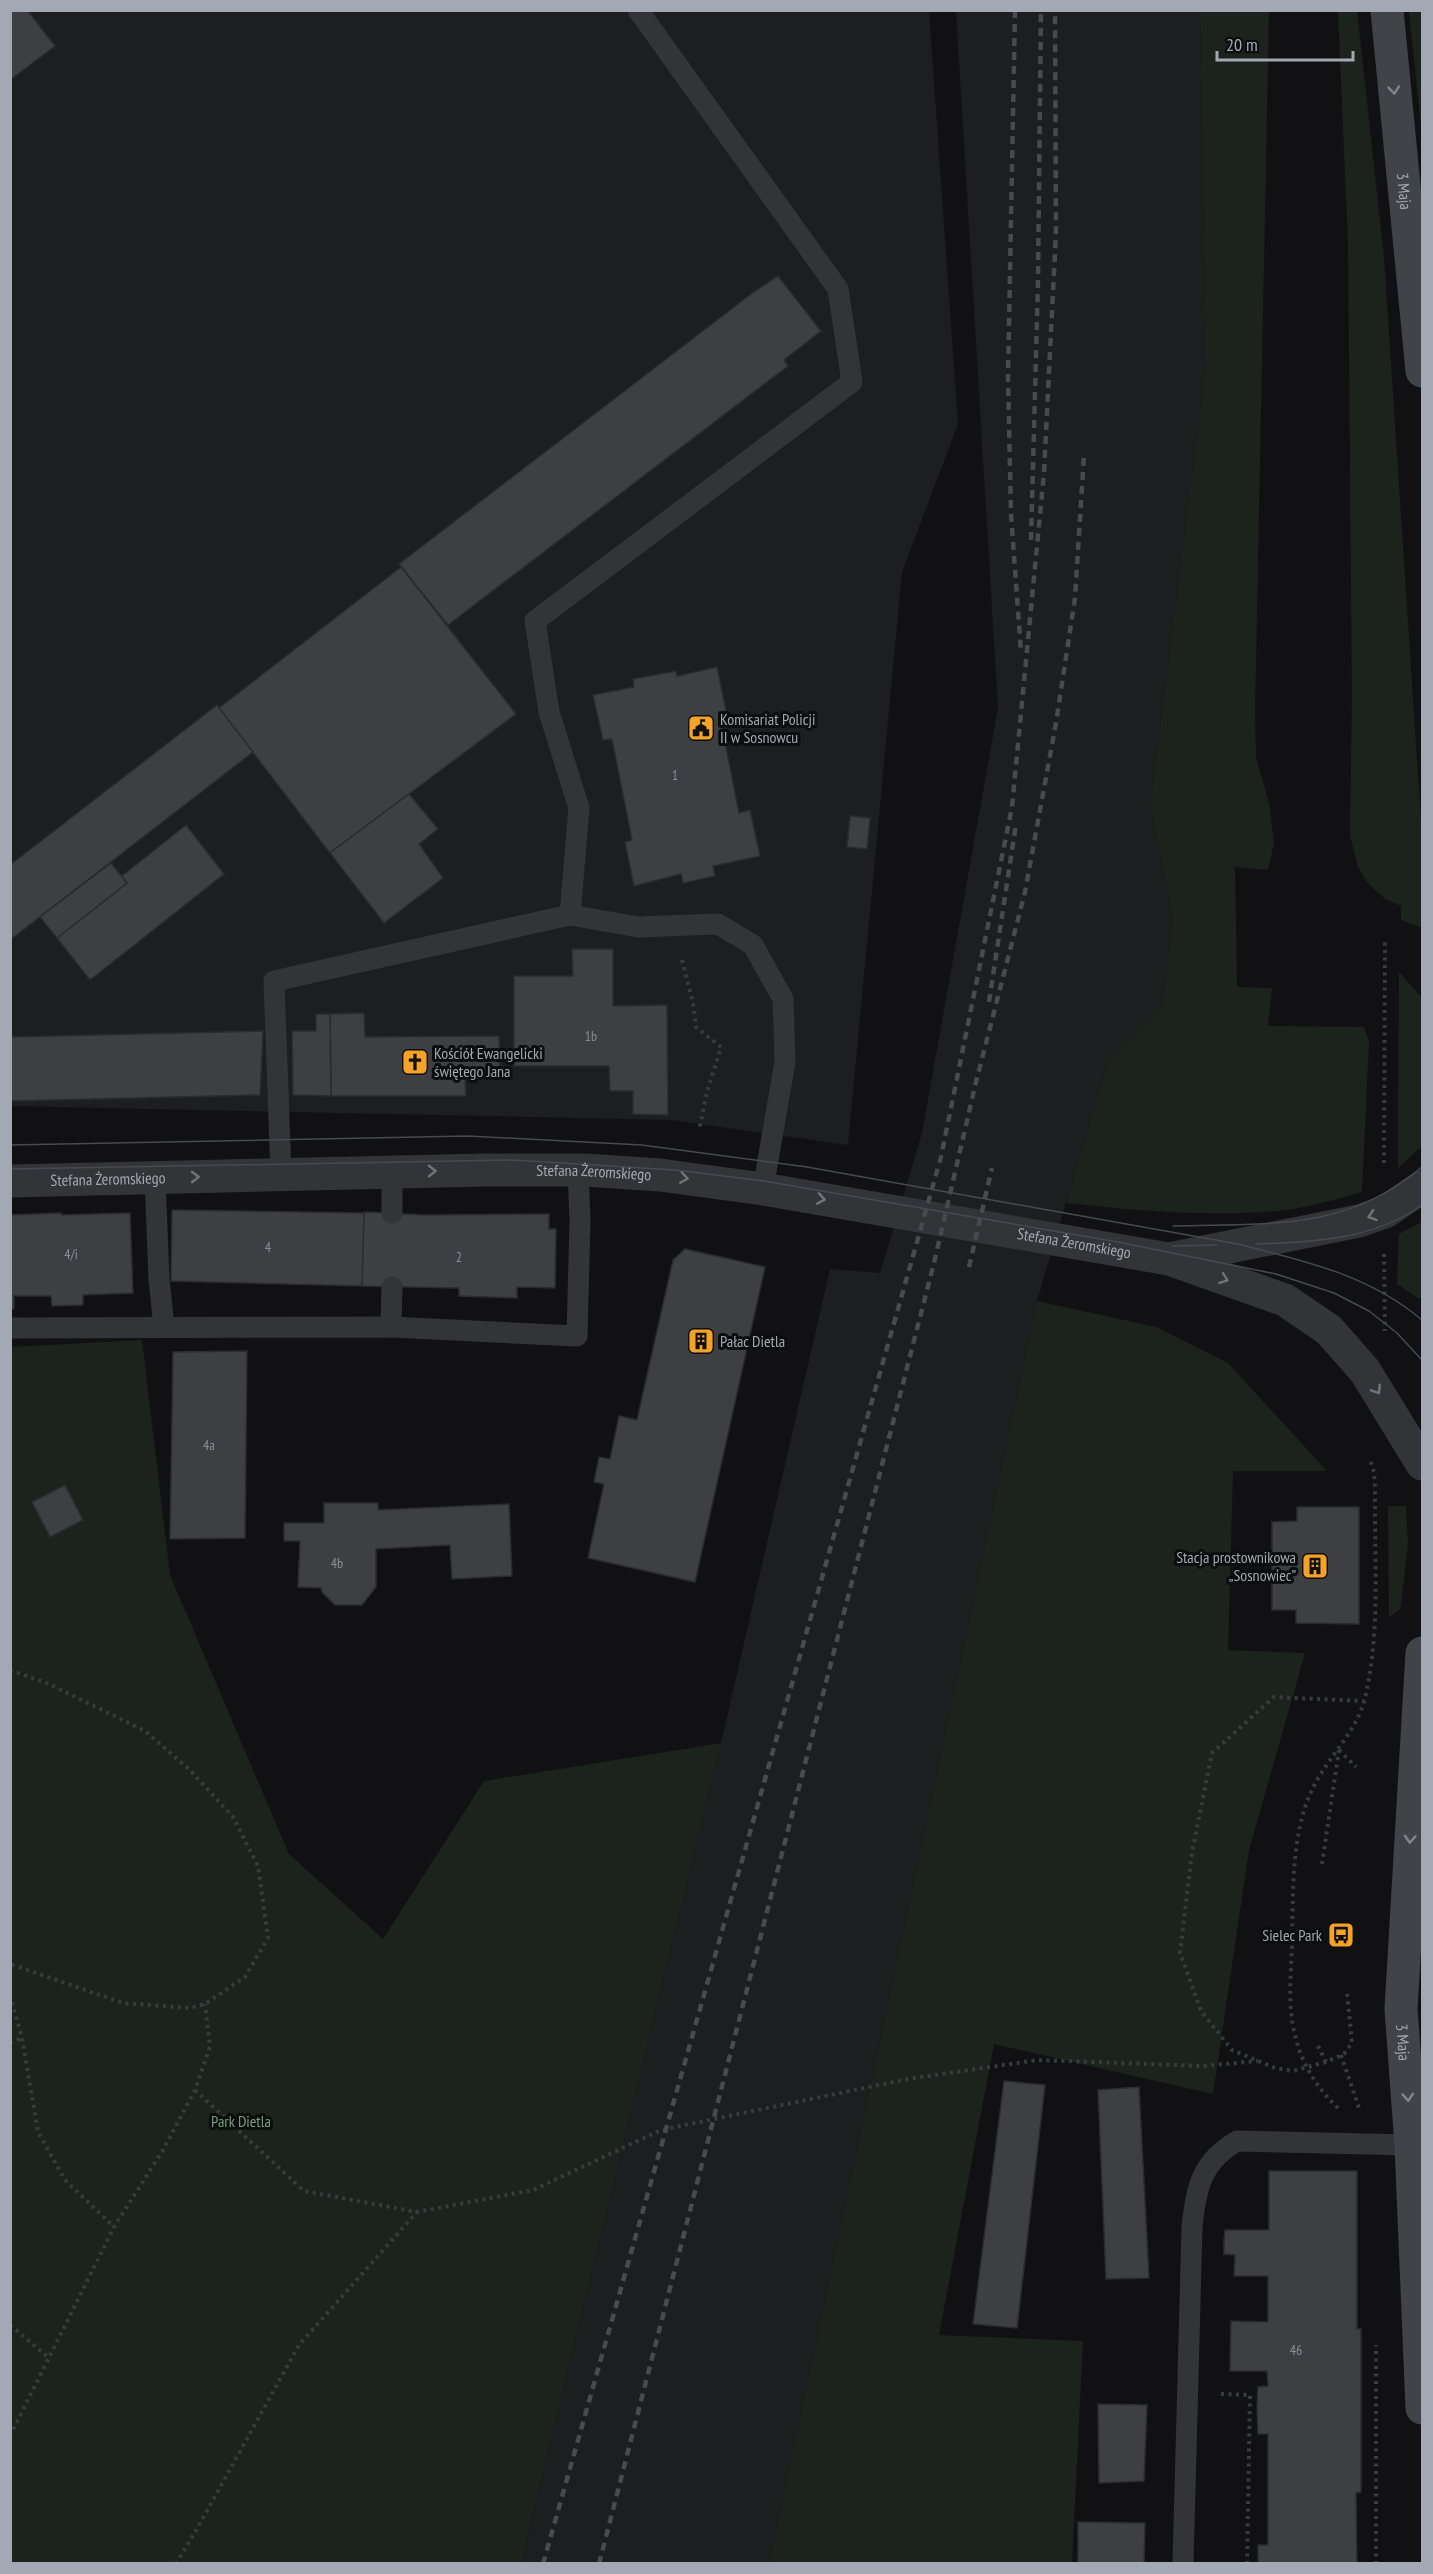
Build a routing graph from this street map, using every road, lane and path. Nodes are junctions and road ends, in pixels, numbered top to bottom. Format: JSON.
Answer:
{"nodes":[{"id":1,"x":638,"y":10,"type":"edge"},
{"id":2,"x":1387,"y":10,"type":"edge"},
{"id":3,"x":1422,"y":371,"type":"edge"},
{"id":4,"x":570,"y":915,"type":"junction"},
{"id":5,"x":673,"y":924,"type":"junction"},
{"id":6,"x":699,"y":1131,"type":"dead end"},
{"id":7,"x":578,"y":1170,"type":"junction"},
{"id":8,"x":392,"y":1172,"type":"junction"},
{"id":9,"x":281,"y":1175,"type":"junction"},
{"id":10,"x":154,"y":1178,"type":"junction"},
{"id":11,"x":10,"y":1181,"type":"edge"},
{"id":12,"x":1422,"y":1187,"type":"edge"},
{"id":13,"x":763,"y":1189,"type":"junction"},
{"id":14,"x":392,"y":1213,"type":"dead end"},
{"id":15,"x":1169,"y":1259,"type":"junction"},
{"id":16,"x":392,"y":1287,"type":"dead end"},
{"id":17,"x":164,"y":1327,"type":"junction"},
{"id":18,"x":391,"y":1327,"type":"junction"},
{"id":19,"x":10,"y":1328,"type":"edge"},
{"id":20,"x":1366,"y":1451,"type":"dead end"},
{"id":21,"x":1422,"y":1464,"type":"edge"},
{"id":22,"x":1422,"y":1668,"type":"edge"},
{"id":23,"x":10,"y":1670,"type":"edge"},
{"id":24,"x":1364,"y":1701,"type":"junction"},
{"id":25,"x":1339,"y":1750,"type":"junction"},
{"id":26,"x":1356,"y":1767,"type":"dead end"},
{"id":27,"x":1322,"y":1864,"type":"dead end"},
{"id":28,"x":10,"y":1964,"type":"edge"},
{"id":29,"x":1347,"y":1993,"type":"dead end"},
{"id":30,"x":10,"y":1995,"type":"edge"},
{"id":31,"x":205,"y":2004,"type":"junction"},
{"id":32,"x":22,"y":2038,"type":"junction"},
{"id":33,"x":10,"y":2043,"type":"edge"},
{"id":34,"x":1318,"y":2046,"type":"dead end"},
{"id":35,"x":1341,"y":2055,"type":"junction"},
{"id":36,"x":1258,"y":2061,"type":"junction"},
{"id":37,"x":1326,"y":2062,"type":"junction"},
{"id":38,"x":1307,"y":2067,"type":"junction"},
{"id":39,"x":195,"y":2090,"type":"junction"},
{"id":40,"x":1364,"y":2144,"type":"junction"},
{"id":41,"x":1411,"y":2145,"type":"junction"},
{"id":42,"x":417,"y":2211,"type":"junction"},
{"id":43,"x":114,"y":2227,"type":"junction"},
{"id":44,"x":10,"y":2325,"type":"edge"},
{"id":45,"x":1376,"y":2333,"type":"dead end"},
{"id":46,"x":49,"y":2358,"type":"junction"},
{"id":47,"x":1187,"y":2393,"type":"junction"},
{"id":48,"x":1422,"y":2408,"type":"edge"},
{"id":49,"x":10,"y":2436,"type":"edge"},
{"id":50,"x":176,"y":2564,"type":"edge"},
{"id":51,"x":1183,"y":2564,"type":"edge"},
{"id":52,"x":1247,"y":2564,"type":"edge"},
{"id":53,"x":1376,"y":2564,"type":"edge"}],
"edges":[{"from":1,"to":4,"type":"lane"},
{"from":2,"to":3,"type":"main road","name":"3 Maja","one_way":true},
{"from":4,"to":5,"type":"lane"},
{"from":4,"to":9,"type":"lane"},
{"from":5,"to":6,"type":"path"},
{"from":5,"to":13,"type":"lane"},
{"from":8,"to":7,"type":"street","name":"Stefana Żeromskiego","one_way":true},
{"from":7,"to":13,"type":"street","name":"Stefana Żeromskiego","one_way":true},
{"from":7,"to":18,"type":"lane"},
{"from":8,"to":9,"type":"street","name":"Stefana Żeromskiego"},
{"from":8,"to":14,"type":"lane"},
{"from":10,"to":9,"type":"street","name":"Stefana Żeromskiego","one_way":true},
{"from":10,"to":11,"type":"street","name":"Stefana Żeromskiego"},
{"from":10,"to":17,"type":"lane"},
{"from":12,"to":15,"type":"street","name":"Stefana Żeromskiego","one_way":true},
{"from":13,"to":15,"type":"street","name":"Stefana Żeromskiego","one_way":true},
{"from":15,"to":21,"type":"street","name":"Stefana Żeromskiego","one_way":true},
{"from":16,"to":18,"type":"lane"},
{"from":17,"to":18,"type":"lane"},
{"from":17,"to":19,"type":"lane"},
{"from":20,"to":24,"type":"path"},
{"from":22,"to":41,"type":"main road","name":"3 Maja","one_way":true},
{"from":23,"to":31,"type":"path"},
{"from":24,"to":25,"type":"path"},
{"from":24,"to":36,"type":"path"},
{"from":25,"to":26,"type":"path"},
{"from":25,"to":27,"type":"path"},
{"from":25,"to":38,"type":"path"},
{"from":28,"to":31,"type":"path"},
{"from":29,"to":35,"type":"path"},
{"from":30,"to":32,"type":"path"},
{"from":31,"to":39,"type":"path"},
{"from":32,"to":33,"type":"path"},
{"from":32,"to":43,"type":"path"},
{"from":34,"to":37,"type":"path"},
{"from":35,"to":37,"type":"path"},
{"from":35,"to":40,"type":"path"},
{"from":36,"to":38,"type":"path"},
{"from":36,"to":42,"type":"path"},
{"from":37,"to":38,"type":"path"},
{"from":38,"to":40,"type":"path"},
{"from":39,"to":42,"type":"path"},
{"from":39,"to":43,"type":"path"},
{"from":40,"to":41,"type":"lane"},
{"from":40,"to":47,"type":"lane"},
{"from":41,"to":48,"type":"main road","name":"3 Maja"},
{"from":42,"to":50,"type":"path"},
{"from":43,"to":46,"type":"path"},
{"from":44,"to":46,"type":"path"},
{"from":45,"to":53,"type":"path"},
{"from":46,"to":49,"type":"path"},
{"from":47,"to":51,"type":"lane"},
{"from":47,"to":52,"type":"path"}]}
